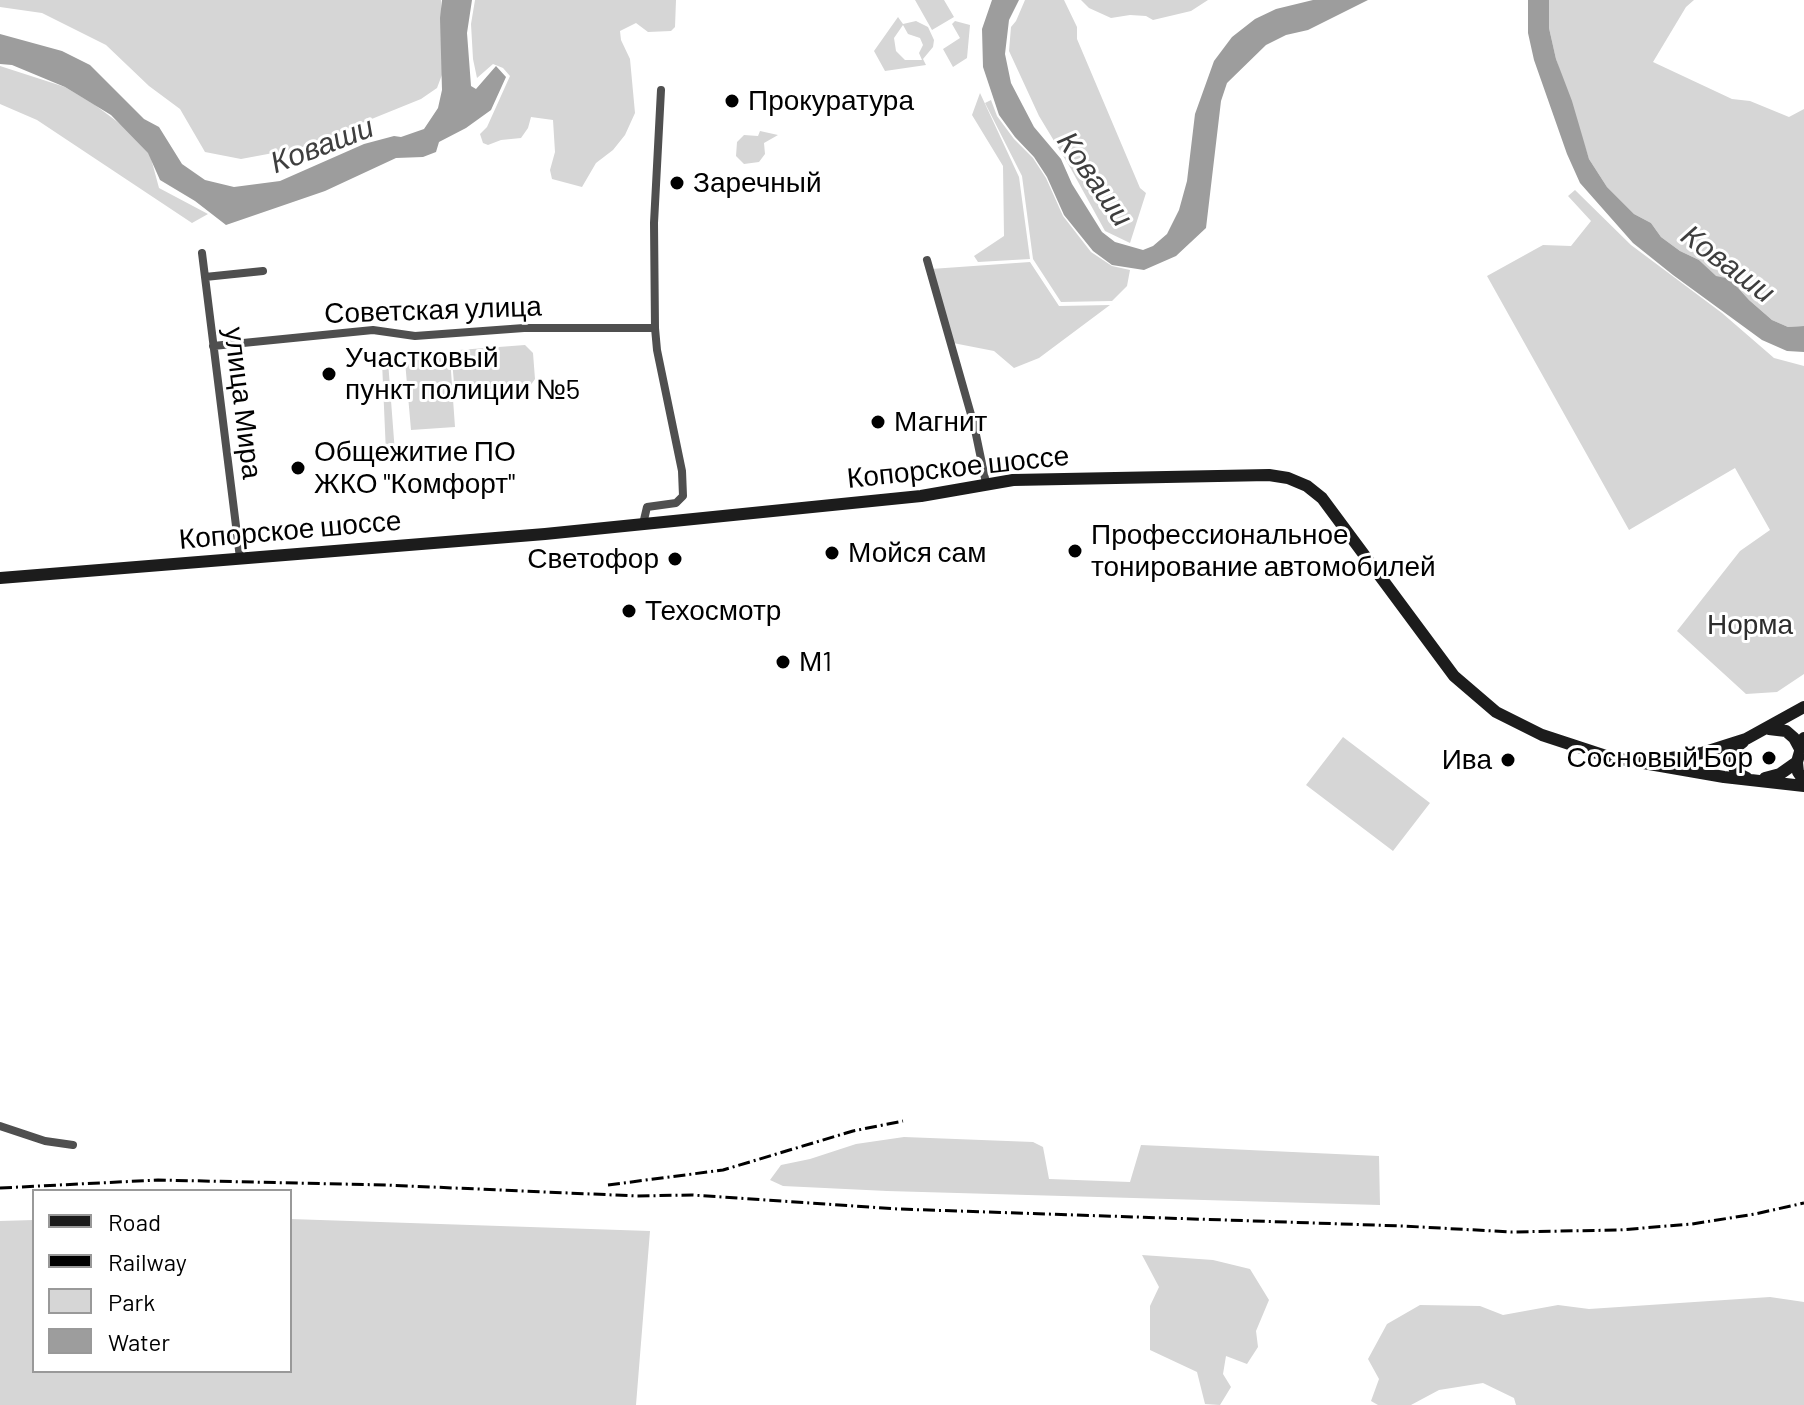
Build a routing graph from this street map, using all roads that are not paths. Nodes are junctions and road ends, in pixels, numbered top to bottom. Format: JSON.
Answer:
{"nodes":[{"id":1,"x":661,"y":90,"type":"dead end"},
{"id":2,"x":202,"y":253,"type":"dead end"},
{"id":3,"x":927,"y":260,"type":"dead end"},
{"id":4,"x":263,"y":271,"type":"dead end"},
{"id":5,"x":205,"y":277,"type":"junction"},
{"id":6,"x":655,"y":328,"type":"junction"},
{"id":7,"x":213,"y":346,"type":"junction"},
{"id":8,"x":986,"y":483,"type":"junction"},
{"id":9,"x":643,"y":524,"type":"junction"},
{"id":10,"x":240,"y":558,"type":"junction"},
{"id":11,"x":0,"y":578,"type":"edge"},
{"id":12,"x":1804,"y":707,"type":"edge"},
{"id":13,"x":1769,"y":729,"type":"junction"},
{"id":14,"x":1746,"y":739,"type":"junction"},
{"id":15,"x":1800,"y":750,"type":"edge"},
{"id":16,"x":1638,"y":763,"type":"junction"},
{"id":17,"x":1753,"y":780,"type":"junction"},
{"id":18,"x":1804,"y":783,"type":"edge"},
{"id":19,"x":0,"y":1126,"type":"edge"},
{"id":20,"x":73,"y":1145,"type":"dead end"}],
"edges":[{"from":1,"to":6,"type":"street"},
{"from":2,"to":5,"type":"street","name":"улица Мира"},
{"from":3,"to":8,"type":"street"},
{"from":4,"to":5,"type":"street"},
{"from":5,"to":7,"type":"street","name":"улица Мира"},
{"from":6,"to":7,"type":"street","name":"Советская улица"},
{"from":6,"to":9,"type":"street"},
{"from":7,"to":10,"type":"street","name":"улица Мира"},
{"from":8,"to":9,"type":"main road","name":"Копорское шоссе"},
{"from":8,"to":16,"type":"main road","name":"Копорское шоссе"},
{"from":9,"to":10,"type":"main road","name":"Копорское шоссе"},
{"from":10,"to":11,"type":"main road","name":"Копорское шоссе"},
{"from":12,"to":13,"type":"main road"},
{"from":13,"to":14,"type":"main road"},
{"from":13,"to":15,"type":"main road"},
{"from":14,"to":16,"type":"main road"},
{"from":14,"to":17,"type":"main road"},
{"from":15,"to":17,"type":"main road"},
{"from":15,"to":18,"type":"main road"},
{"from":16,"to":17,"type":"main road","name":"Копорское шоссе"},
{"from":17,"to":18,"type":"main road","name":"Копорское шоссе"},
{"from":19,"to":20,"type":"street"}]}
